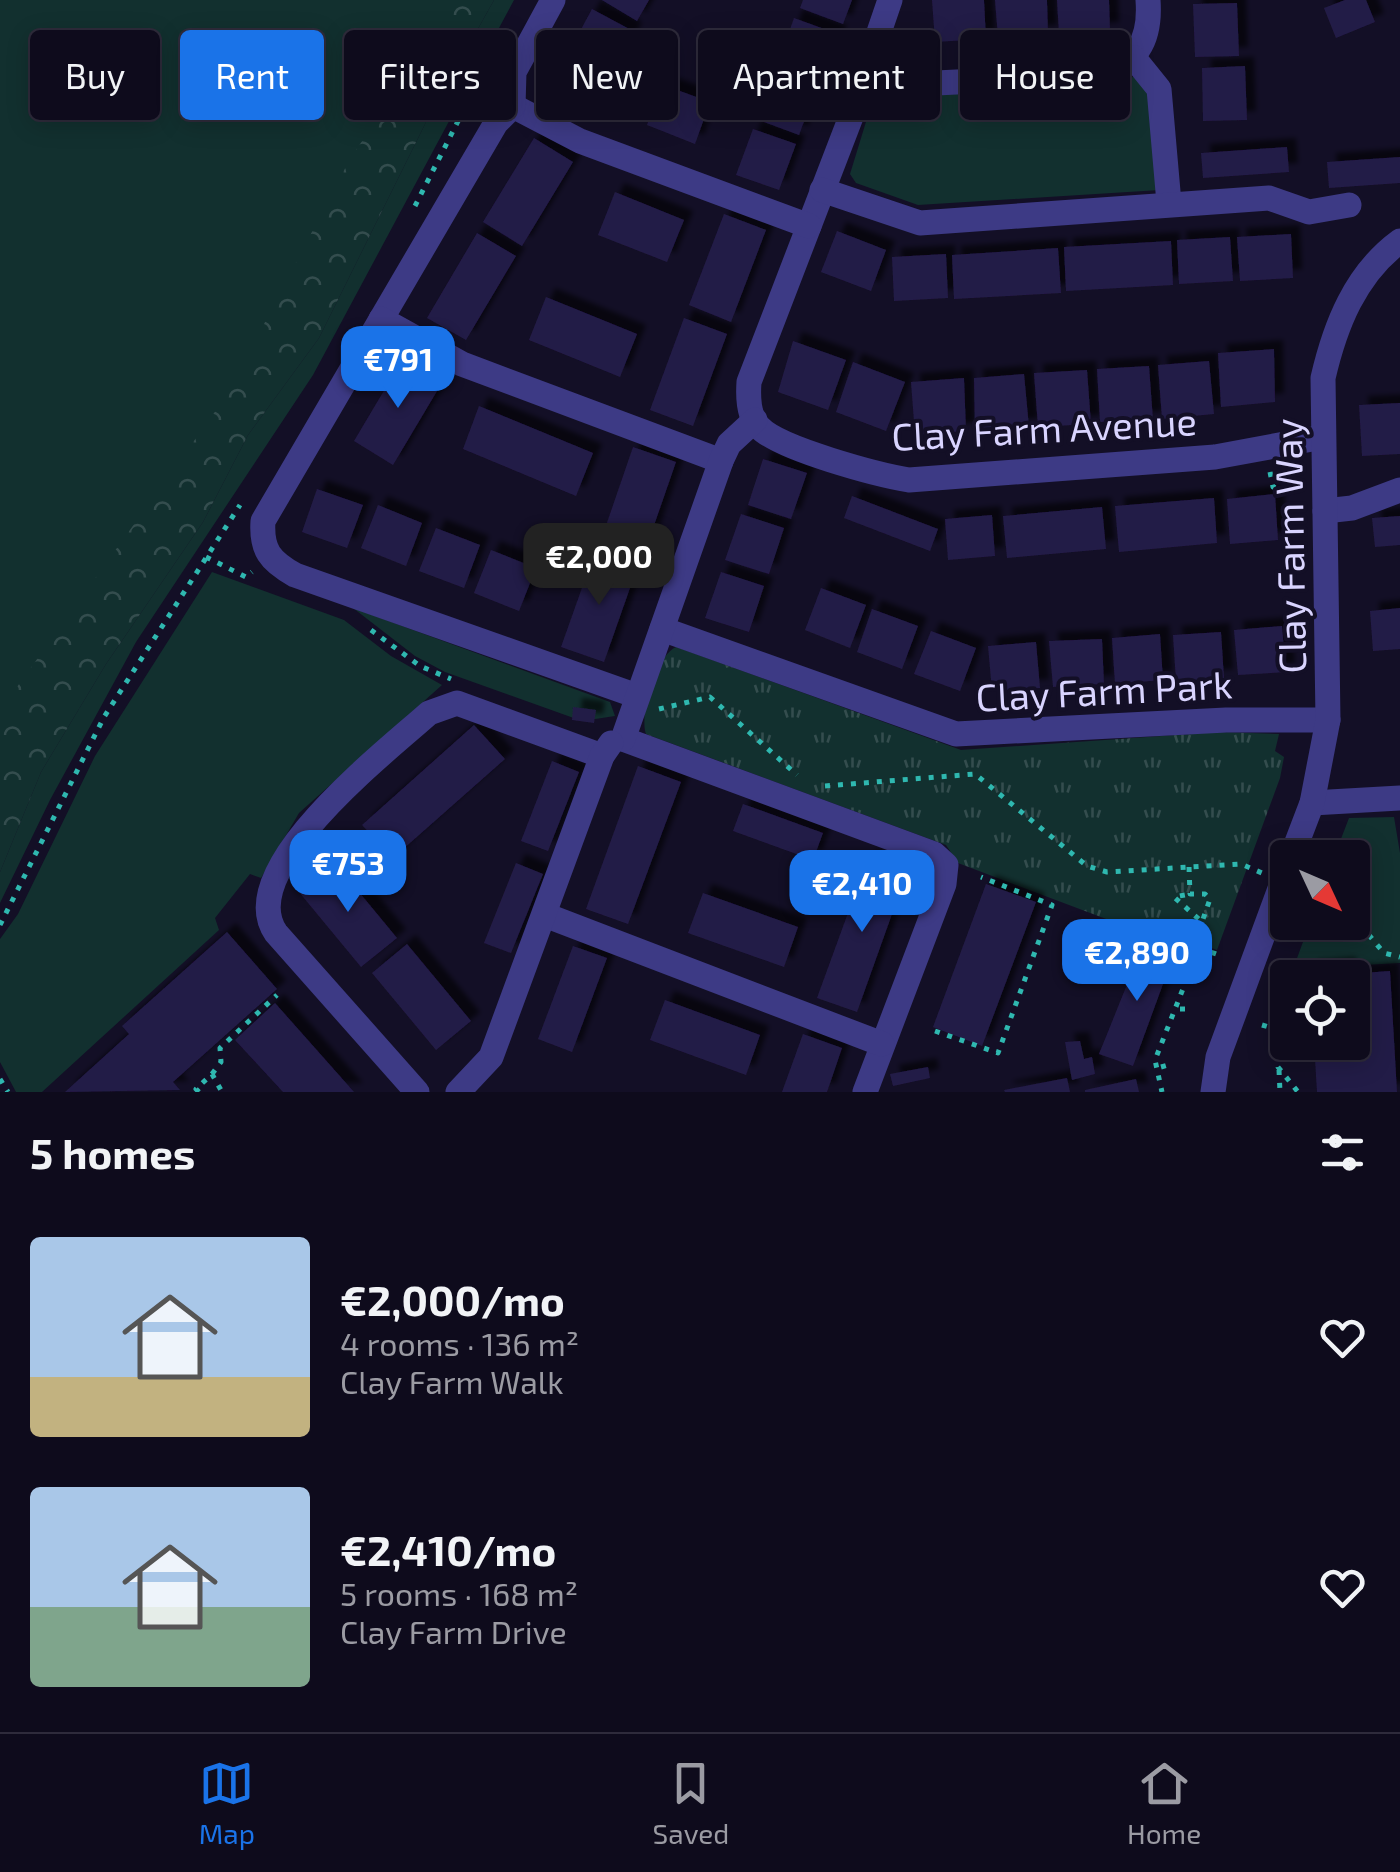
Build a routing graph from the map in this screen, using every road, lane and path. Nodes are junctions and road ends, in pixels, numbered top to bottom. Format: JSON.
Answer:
{"nodes":[{"id":1,"x":553,"y":0,"type":"edge"},
{"id":2,"x":890,"y":0,"type":"edge"},
{"id":3,"x":1148,"y":0,"type":"edge"},
{"id":4,"x":880,"y":30,"type":"edge"},
{"id":5,"x":1134,"y":58,"type":"junction"},
{"id":6,"x":516,"y":68,"type":"edge"},
{"id":7,"x":940,"y":83,"type":"edge"},
{"id":8,"x":516,"y":108,"type":"edge"},
{"id":9,"x":459,"y":120,"type":"edge"},
{"id":10,"x":499,"y":120,"type":"edge"},
{"id":11,"x":847,"y":120,"type":"edge"},
{"id":12,"x":822,"y":190,"type":"junction"},
{"id":13,"x":1169,"y":203,"type":"junction"},
{"id":14,"x":1350,"y":205,"type":"dead end"},
{"id":15,"x":413,"y":210,"type":"dead end"},
{"id":16,"x":809,"y":226,"type":"junction"},
{"id":17,"x":1396,"y":244,"type":"edge"},
{"id":18,"x":381,"y":319,"type":"junction"},
{"id":19,"x":755,"y":420,"type":"junction"},
{"id":20,"x":1323,"y":437,"type":"junction"},
{"id":21,"x":1267,"y":460,"type":"dead end"},
{"id":22,"x":720,"y":462,"type":"junction"},
{"id":23,"x":1400,"y":490,"type":"edge"},
{"id":24,"x":1289,"y":492,"type":"dead end"},
{"id":25,"x":247,"y":494,"type":"dead end"},
{"id":26,"x":1324,"y":510,"type":"junction"},
{"id":27,"x":206,"y":558,"type":"junction"},
{"id":28,"x":270,"y":558,"type":"junction"},
{"id":29,"x":360,"y":622,"type":"dead end"},
{"id":30,"x":662,"y":629,"type":"junction"},
{"id":31,"x":447,"y":704,"type":"junction"},
{"id":32,"x":629,"y":718,"type":"junction"},
{"id":33,"x":1328,"y":720,"type":"junction"},
{"id":34,"x":602,"y":756,"type":"junction"},
{"id":35,"x":800,"y":778,"type":"dead end"},
{"id":36,"x":812,"y":782,"type":"dead end"},
{"id":37,"x":1400,"y":798,"type":"edge"},
{"id":38,"x":1312,"y":803,"type":"junction"},
{"id":39,"x":1298,"y":840,"type":"edge"},
{"id":40,"x":1189,"y":867,"type":"junction"},
{"id":41,"x":1270,"y":867,"type":"edge"},
{"id":42,"x":981,"y":878,"type":"dead end"},
{"id":43,"x":1190,"y":894,"type":"junction"},
{"id":44,"x":545,"y":915,"type":"junction"},
{"id":45,"x":1270,"y":915,"type":"edge"},
{"id":46,"x":0,"y":925,"type":"edge"},
{"id":47,"x":1156,"y":932,"type":"dead end"},
{"id":48,"x":1370,"y":936,"type":"edge"},
{"id":49,"x":1199,"y":948,"type":"junction"},
{"id":50,"x":1219,"y":955,"type":"dead end"},
{"id":51,"x":1400,"y":956,"type":"edge"},
{"id":52,"x":278,"y":996,"type":"dead end"},
{"id":53,"x":1180,"y":1009,"type":"dead end"},
{"id":54,"x":1189,"y":1009,"type":"dead end"},
{"id":55,"x":1262,"y":1025,"type":"dead end"},
{"id":56,"x":1270,"y":1027,"type":"edge"},
{"id":57,"x":935,"y":1031,"type":"dead end"},
{"id":58,"x":882,"y":1044,"type":"junction"},
{"id":59,"x":1277,"y":1060,"type":"edge"},
{"id":60,"x":1278,"y":1067,"type":"junction"},
{"id":61,"x":212,"y":1074,"type":"junction"},
{"id":62,"x":0,"y":1079,"type":"edge"},
{"id":63,"x":196,"y":1091,"type":"edge"},
{"id":64,"x":8,"y":1092,"type":"edge"},
{"id":65,"x":222,"y":1092,"type":"edge"},
{"id":66,"x":417,"y":1092,"type":"edge"},
{"id":67,"x":458,"y":1092,"type":"edge"},
{"id":68,"x":865,"y":1092,"type":"edge"},
{"id":69,"x":1162,"y":1092,"type":"edge"},
{"id":70,"x":1213,"y":1092,"type":"edge"},
{"id":71,"x":1280,"y":1092,"type":"edge"},
{"id":72,"x":1298,"y":1092,"type":"edge"}],
"edges":[{"from":1,"to":6,"type":"street"},
{"from":2,"to":4,"type":"street"},
{"from":3,"to":5,"type":"street"},
{"from":5,"to":7,"type":"street"},
{"from":5,"to":13,"type":"street"},
{"from":8,"to":16,"type":"street"},
{"from":9,"to":15,"type":"path"},
{"from":10,"to":18,"type":"street"},
{"from":11,"to":12,"type":"street"},
{"from":12,"to":13,"type":"street"},
{"from":12,"to":16,"type":"street"},
{"from":13,"to":14,"type":"street"},
{"from":16,"to":19,"type":"street"},
{"from":17,"to":20,"type":"street","name":"Clay Farm Way"},
{"from":18,"to":22,"type":"street"},
{"from":18,"to":28,"type":"street"},
{"from":19,"to":20,"type":"street","name":"Clay Farm Avenue"},
{"from":19,"to":22,"type":"street"},
{"from":20,"to":26,"type":"street","name":"Clay Farm Way"},
{"from":21,"to":24,"type":"path"},
{"from":22,"to":30,"type":"street"},
{"from":23,"to":26,"type":"street"},
{"from":25,"to":27,"type":"path"},
{"from":26,"to":33,"type":"street","name":"Clay Farm Way"},
{"from":27,"to":28,"type":"path"},
{"from":27,"to":46,"type":"path"},
{"from":28,"to":32,"type":"street"},
{"from":29,"to":31,"type":"path"},
{"from":30,"to":32,"type":"street"},
{"from":30,"to":33,"type":"street","name":"Clay Farm Park"},
{"from":31,"to":34,"type":"street"},
{"from":31,"to":66,"type":"street"},
{"from":32,"to":34,"type":"street"},
{"from":32,"to":35,"type":"path"},
{"from":32,"to":58,"type":"street"},
{"from":33,"to":38,"type":"street","name":"Clay Farm Way"},
{"from":34,"to":44,"type":"street"},
{"from":36,"to":40,"type":"path"},
{"from":37,"to":38,"type":"street"},
{"from":38,"to":39,"type":"street","name":"Clay Farm Way"},
{"from":40,"to":41,"type":"path"},
{"from":40,"to":43,"type":"path"},
{"from":42,"to":57,"type":"path"},
{"from":43,"to":43,"type":"path"},
{"from":44,"to":58,"type":"street"},
{"from":44,"to":67,"type":"street"},
{"from":45,"to":70,"type":"street","name":"Clay Farm Way"},
{"from":47,"to":49,"type":"path"},
{"from":48,"to":51,"type":"path"},
{"from":49,"to":50,"type":"path"},
{"from":49,"to":69,"type":"path"},
{"from":52,"to":61,"type":"path"},
{"from":53,"to":54,"type":"path"},
{"from":55,"to":56,"type":"path"},
{"from":58,"to":68,"type":"street"},
{"from":59,"to":60,"type":"path"},
{"from":60,"to":71,"type":"path"},
{"from":60,"to":72,"type":"path"},
{"from":61,"to":63,"type":"path"},
{"from":61,"to":65,"type":"path"},
{"from":62,"to":64,"type":"path"}]}
